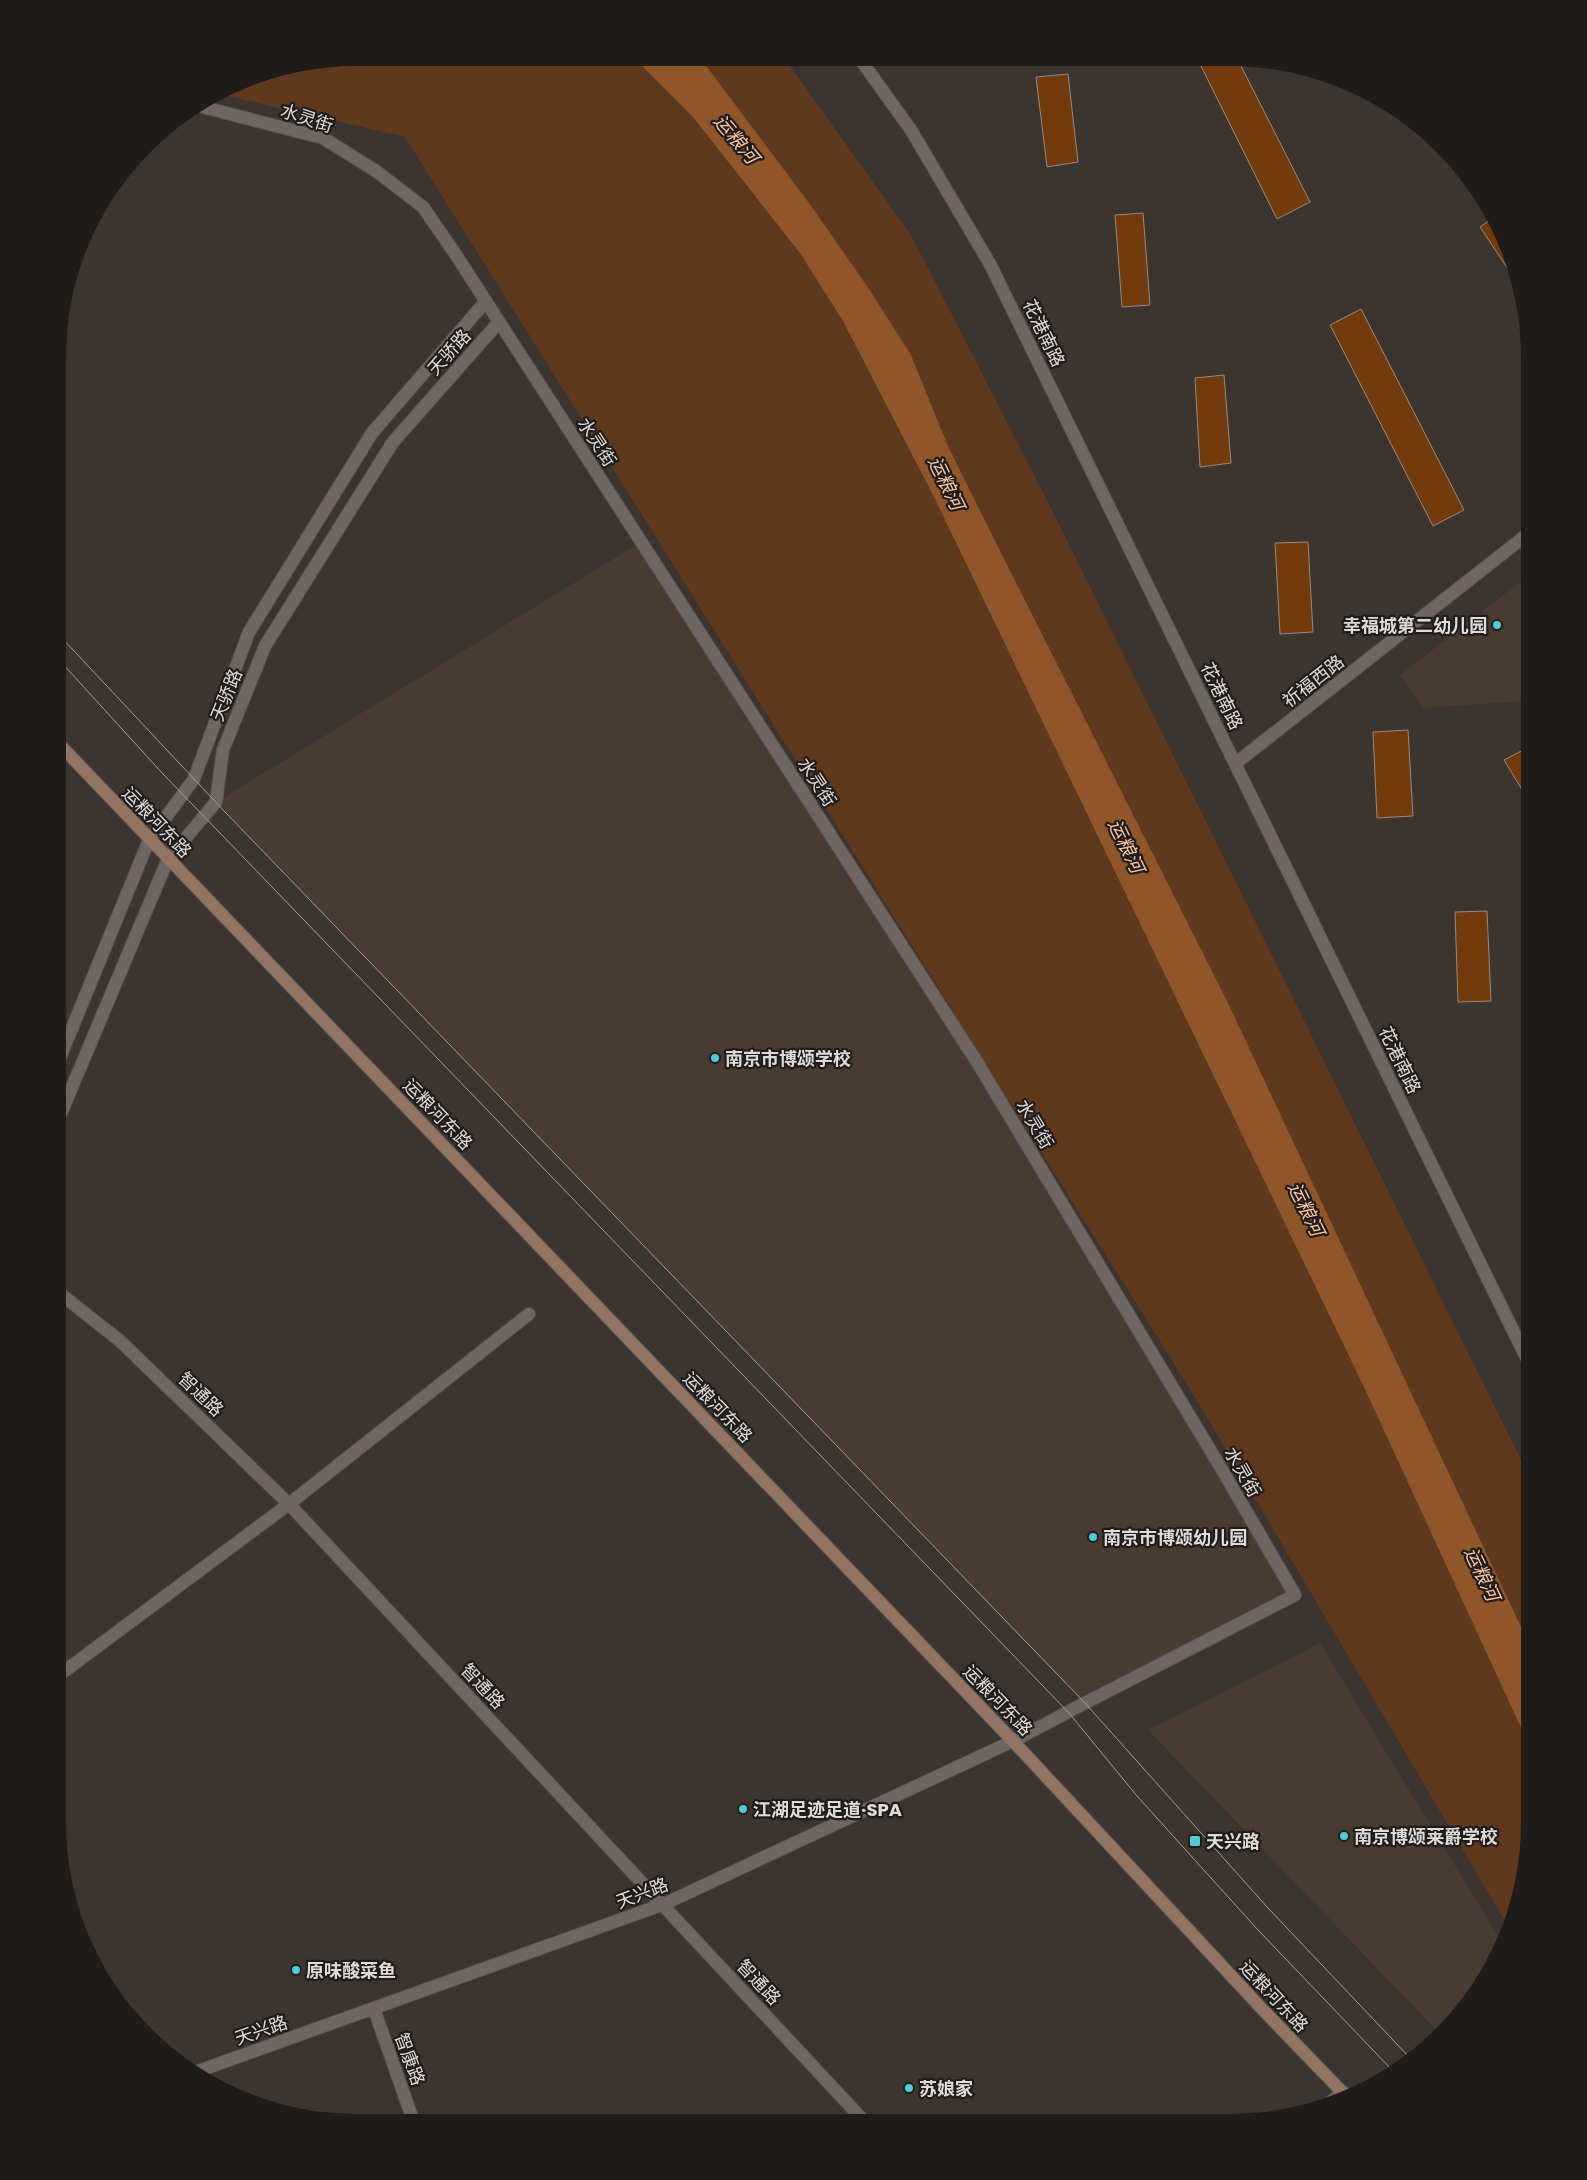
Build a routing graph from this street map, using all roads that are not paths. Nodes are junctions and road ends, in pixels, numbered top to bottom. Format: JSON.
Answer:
{"nodes":[{"id":1,"x":865,"y":66,"type":"edge"},
{"id":2,"x":207,"y":108,"type":"edge"},
{"id":3,"x":486,"y":301,"type":"junction"},
{"id":4,"x":499,"y":322,"type":"junction"},
{"id":5,"x":1521,"y":539,"type":"edge"},
{"id":6,"x":66,"y":751,"type":"edge"},
{"id":7,"x":1236,"y":763,"type":"junction"},
{"id":8,"x":149,"y":840,"type":"junction"},
{"id":9,"x":168,"y":859,"type":"junction"},
{"id":10,"x":66,"y":1043,"type":"edge"},
{"id":11,"x":66,"y":1101,"type":"edge"},
{"id":12,"x":66,"y":1298,"type":"edge"},
{"id":13,"x":529,"y":1314,"type":"dead end"},
{"id":14,"x":1521,"y":1347,"type":"edge"},
{"id":15,"x":288,"y":1504,"type":"junction"},
{"id":16,"x":1295,"y":1595,"type":"joint"},
{"id":17,"x":66,"y":1670,"type":"edge"},
{"id":18,"x":1013,"y":1741,"type":"junction"},
{"id":19,"x":664,"y":1904,"type":"junction"},
{"id":20,"x":374,"y":2009,"type":"junction"},
{"id":21,"x":203,"y":2069,"type":"edge"},
{"id":22,"x":1342,"y":2092,"type":"edge"},
{"id":23,"x":411,"y":2114,"type":"edge"},
{"id":24,"x":857,"y":2114,"type":"edge"}],
"edges":[{"from":1,"to":7,"type":"street","name":"花港南路"},
{"from":2,"to":3,"type":"street","name":"水灵街"},
{"from":3,"to":4,"type":"street","name":"水灵街"},
{"from":3,"to":8,"type":"street","name":"天骄路"},
{"from":4,"to":9,"type":"street","name":"天骄路"},
{"from":4,"to":16,"type":"street","name":"水灵街"},
{"from":5,"to":7,"type":"street","name":"祈福西路"},
{"from":6,"to":8,"type":"main road","name":"运粮河东路"},
{"from":7,"to":14,"type":"street","name":"花港南路"},
{"from":8,"to":9,"type":"main road","name":"运粮河东路"},
{"from":8,"to":10,"type":"street","name":"天骄路"},
{"from":9,"to":11,"type":"street","name":"天骄路"},
{"from":9,"to":18,"type":"main road","name":"运粮河东路"},
{"from":12,"to":15,"type":"street","name":"智通路"},
{"from":13,"to":15,"type":"street"},
{"from":15,"to":17,"type":"street"},
{"from":15,"to":19,"type":"street","name":"智通路"},
{"from":16,"to":18,"type":"street","name":"天兴路"},
{"from":18,"to":19,"type":"street","name":"天兴路"},
{"from":18,"to":22,"type":"main road","name":"运粮河东路"},
{"from":19,"to":20,"type":"street","name":"天兴路"},
{"from":19,"to":24,"type":"street","name":"智通路"},
{"from":20,"to":21,"type":"street","name":"天兴路"},
{"from":20,"to":23,"type":"street","name":"智康路"}]}
